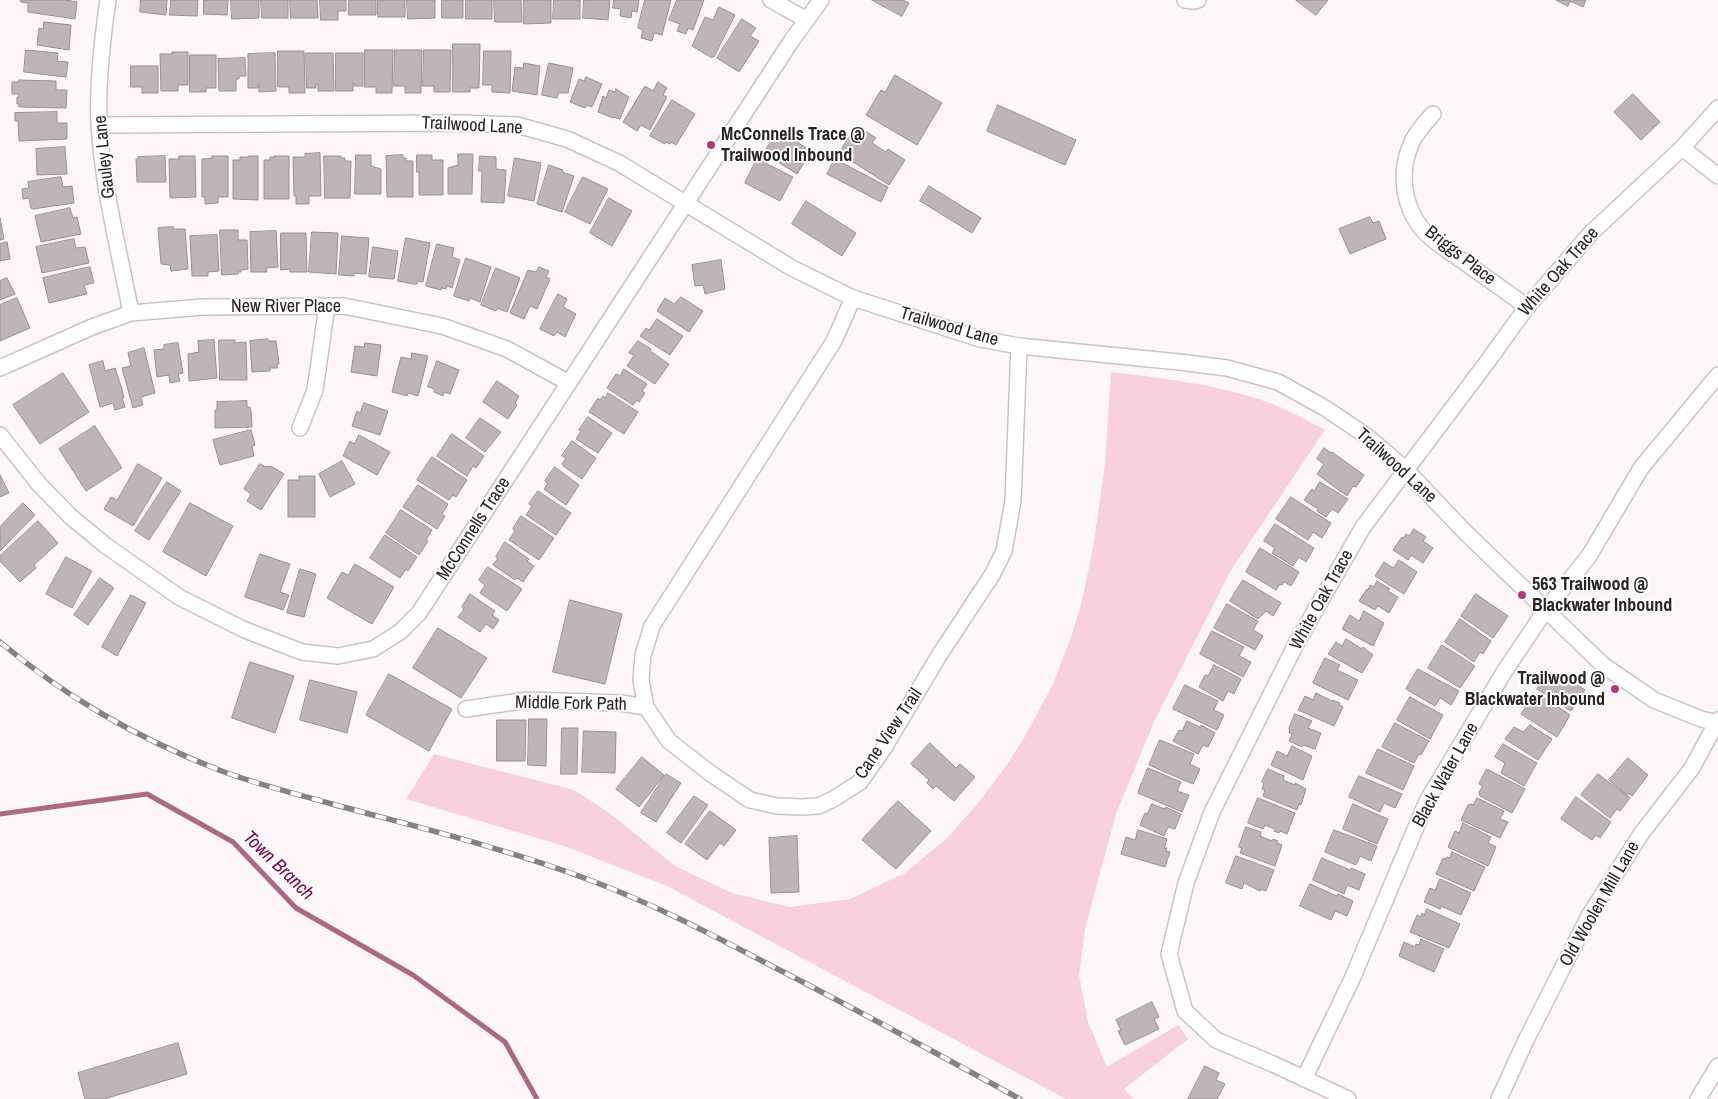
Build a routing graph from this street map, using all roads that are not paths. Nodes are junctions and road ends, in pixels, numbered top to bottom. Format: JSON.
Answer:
{"nodes":[{"id":1,"x":108,"y":0,"type":"edge"},
{"id":2,"x":771,"y":0,"type":"edge"},
{"id":3,"x":821,"y":0,"type":"edge"},
{"id":4,"x":807,"y":20,"type":"junction"},
{"id":5,"x":1718,"y":108,"type":"edge"},
{"id":6,"x":1433,"y":114,"type":"dead end"},
{"id":7,"x":99,"y":125,"type":"junction"},
{"id":8,"x":1682,"y":148,"type":"junction"},
{"id":9,"x":1718,"y":176,"type":"edge"},
{"id":10,"x":685,"y":205,"type":"junction"},
{"id":11,"x":853,"y":298,"type":"junction"},
{"id":12,"x":327,"y":306,"type":"junction"},
{"id":13,"x":1527,"y":307,"type":"junction"},
{"id":14,"x":132,"y":313,"type":"junction"},
{"id":15,"x":1020,"y":346,"type":"junction"},
{"id":16,"x":0,"y":368,"type":"edge"},
{"id":17,"x":1718,"y":375,"type":"edge"},
{"id":18,"x":569,"y":383,"type":"junction"},
{"id":19,"x":300,"y":428,"type":"dead end"},
{"id":20,"x":0,"y":436,"type":"edge"},
{"id":21,"x":1406,"y":470,"type":"junction"},
{"id":22,"x":1545,"y":611,"type":"junction"},
{"id":23,"x":646,"y":708,"type":"junction"},
{"id":24,"x":466,"y":709,"type":"dead end"},
{"id":25,"x":1718,"y":722,"type":"edge"},
{"id":26,"x":1718,"y":1066,"type":"edge"},
{"id":27,"x":1304,"y":1079,"type":"junction"},
{"id":28,"x":1348,"y":1099,"type":"edge"},
{"id":29,"x":1499,"y":1099,"type":"edge"},
{"id":30,"x":1698,"y":1099,"type":"edge"}],
"edges":[{"from":1,"to":7,"type":"street","name":"Gauley Lane"},
{"from":2,"to":4,"type":"street"},
{"from":3,"to":4,"type":"street","name":"McConnells Trace"},
{"from":4,"to":10,"type":"street","name":"McConnells Trace"},
{"from":5,"to":8,"type":"street","name":"White Oak Trace"},
{"from":6,"to":13,"type":"street","name":"Briggs Place"},
{"from":7,"to":10,"type":"street","name":"Trailwood Lane"},
{"from":7,"to":14,"type":"street","name":"Gauley Lane"},
{"from":8,"to":9,"type":"street"},
{"from":8,"to":13,"type":"street","name":"White Oak Trace"},
{"from":10,"to":11,"type":"street","name":"Trailwood Lane"},
{"from":10,"to":18,"type":"street","name":"McConnells Trace"},
{"from":11,"to":15,"type":"street","name":"Trailwood Lane"},
{"from":11,"to":23,"type":"street","name":"Cane View Trail"},
{"from":12,"to":14,"type":"street","name":"New River Place"},
{"from":12,"to":18,"type":"street","name":"New River Place"},
{"from":12,"to":19,"type":"street"},
{"from":13,"to":21,"type":"street","name":"White Oak Trace"},
{"from":14,"to":16,"type":"street","name":"New River Place"},
{"from":15,"to":21,"type":"street","name":"Trailwood Lane"},
{"from":15,"to":23,"type":"street","name":"Cane View Trail"},
{"from":17,"to":22,"type":"street","name":"Black Water Lane"},
{"from":18,"to":20,"type":"street","name":"McConnells Trace"},
{"from":21,"to":22,"type":"street","name":"Trailwood Lane"},
{"from":21,"to":27,"type":"street","name":"White Oak Trace"},
{"from":22,"to":25,"type":"street","name":"Trailwood Lane"},
{"from":22,"to":27,"type":"street","name":"Black Water Lane"},
{"from":23,"to":24,"type":"street","name":"Middle Fork Path"},
{"from":25,"to":29,"type":"street","name":"Old Woolen Mill Lane"},
{"from":26,"to":30,"type":"street"},
{"from":27,"to":28,"type":"street","name":"White Oak Trace"}]}
